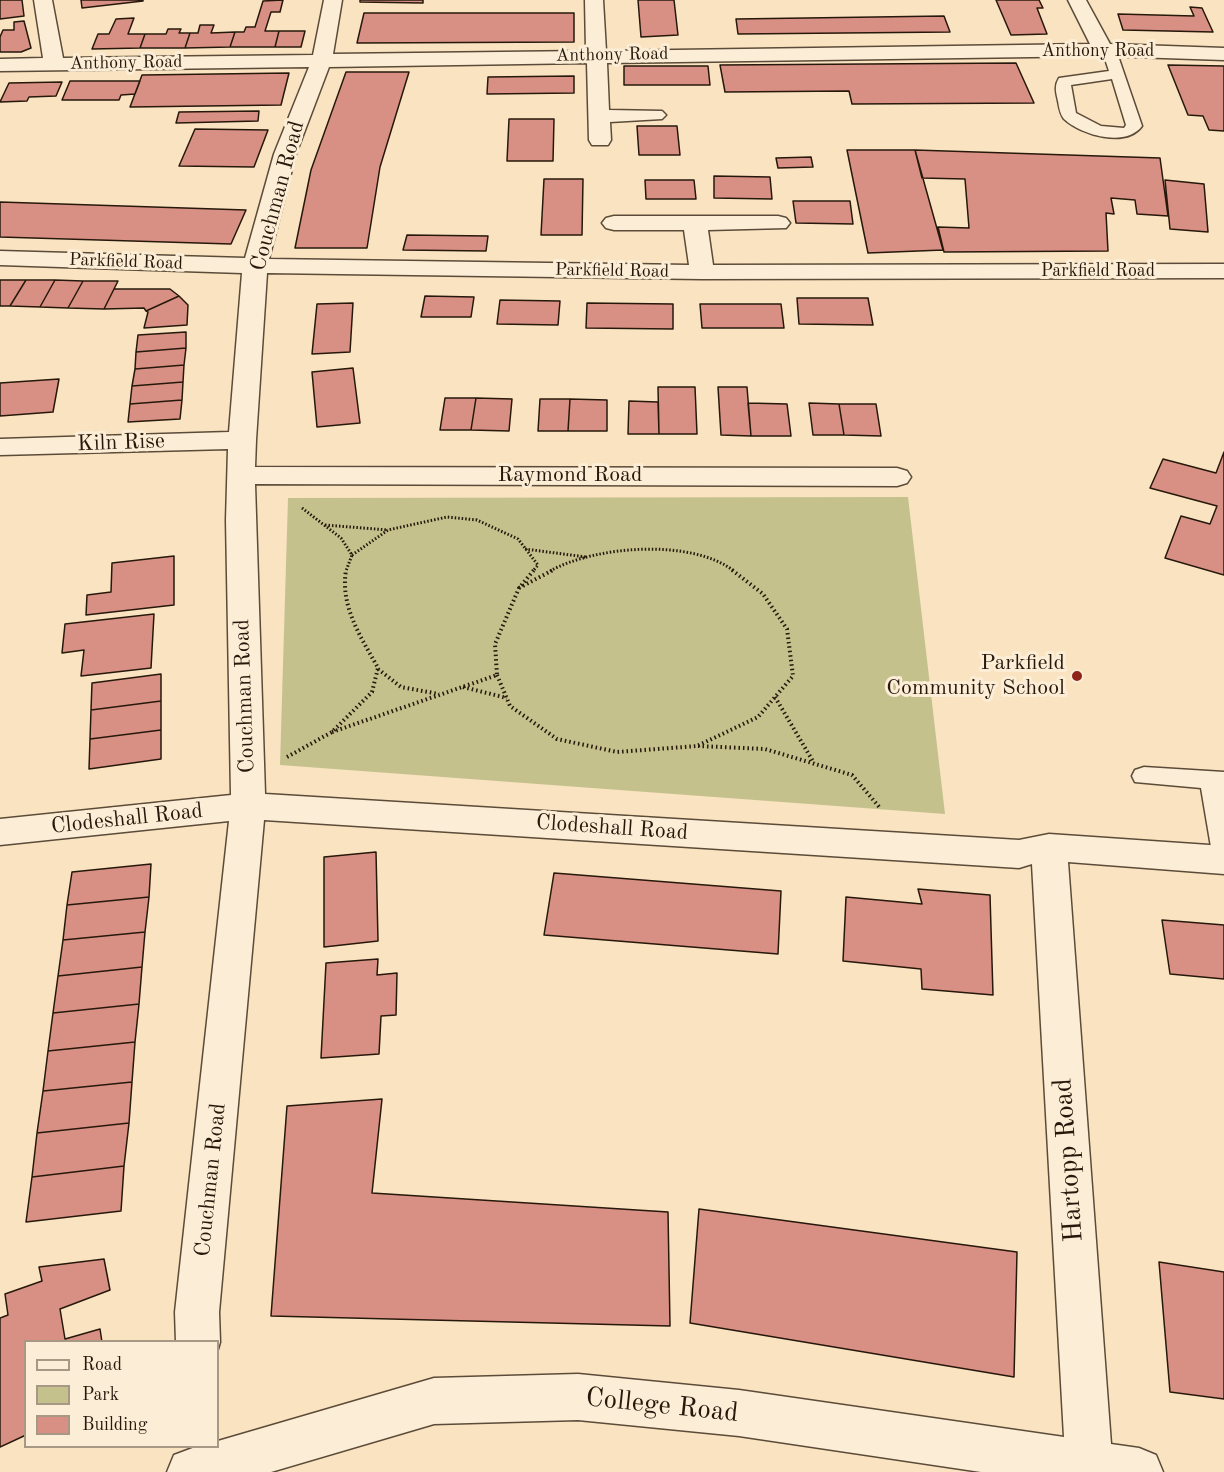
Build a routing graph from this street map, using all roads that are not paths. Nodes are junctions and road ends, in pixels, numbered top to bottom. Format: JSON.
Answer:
{"nodes":[{"id":1,"x":43,"y":0,"type":"edge"},
{"id":2,"x":333,"y":0,"type":"edge"},
{"id":3,"x":594,"y":0,"type":"edge"},
{"id":4,"x":1077,"y":0,"type":"edge"},
{"id":5,"x":1106,"y":50,"type":"junction"},
{"id":6,"x":1224,"y":54,"type":"edge"},
{"id":7,"x":599,"y":55,"type":"junction"},
{"id":8,"x":322,"y":59,"type":"junction"},
{"id":9,"x":54,"y":64,"type":"junction"},
{"id":10,"x":0,"y":65,"type":"edge"},
{"id":11,"x":1118,"y":74,"type":"junction"},
{"id":12,"x":655,"y":115,"type":"dead end"},
{"id":13,"x":600,"y":116,"type":"junction"},
{"id":14,"x":600,"y":140,"type":"dead end"},
{"id":15,"x":614,"y":223,"type":"dead end"},
{"id":16,"x":695,"y":223,"type":"junction"},
{"id":17,"x":778,"y":223,"type":"dead end"},
{"id":18,"x":0,"y":258,"type":"edge"},
{"id":19,"x":255,"y":266,"type":"junction"},
{"id":20,"x":1224,"y":271,"type":"edge"},
{"id":21,"x":702,"y":272,"type":"junction"},
{"id":22,"x":242,"y":440,"type":"junction"},
{"id":23,"x":0,"y":447,"type":"edge"},
{"id":24,"x":253,"y":475,"type":"junction"},
{"id":25,"x":897,"y":477,"type":"dead end"},
{"id":26,"x":1144,"y":776,"type":"dead end"},
{"id":27,"x":1218,"y":781,"type":"edge"},
{"id":28,"x":247,"y":793,"type":"junction"},
{"id":29,"x":0,"y":832,"type":"edge"},
{"id":30,"x":1224,"y":847,"type":"edge"},
{"id":31,"x":1049,"y":848,"type":"junction"},
{"id":32,"x":1224,"y":860,"type":"edge"},
{"id":33,"x":198,"y":1340,"type":"edge"},
{"id":34,"x":198,"y":1465,"type":"edge"},
{"id":35,"x":1089,"y":1469,"type":"edge"},
{"id":36,"x":1139,"y":1472,"type":"edge"}],
"edges":[{"from":1,"to":9,"type":"street"},
{"from":2,"to":8,"type":"street","name":"Couchman Road"},
{"from":3,"to":7,"type":"street"},
{"from":4,"to":5,"type":"street"},
{"from":5,"to":6,"type":"street","name":"Anthony Road"},
{"from":5,"to":7,"type":"street","name":"Anthony Road"},
{"from":5,"to":11,"type":"lane"},
{"from":7,"to":8,"type":"street","name":"Anthony Road"},
{"from":7,"to":13,"type":"street"},
{"from":8,"to":9,"type":"street","name":"Anthony Road"},
{"from":8,"to":19,"type":"street","name":"Couchman Road"},
{"from":9,"to":10,"type":"street","name":"Anthony Road"},
{"from":11,"to":11,"type":"lane"},
{"from":12,"to":13,"type":"street"},
{"from":13,"to":14,"type":"street"},
{"from":15,"to":16,"type":"street"},
{"from":16,"to":17,"type":"street"},
{"from":16,"to":21,"type":"street"},
{"from":18,"to":19,"type":"street","name":"Parkfield Road"},
{"from":19,"to":21,"type":"street","name":"Parkfield Road"},
{"from":19,"to":22,"type":"street","name":"Couchman Road"},
{"from":20,"to":21,"type":"street","name":"Parkfield Road"},
{"from":22,"to":23,"type":"street","name":"Kiln Rise"},
{"from":22,"to":24,"type":"street","name":"Couchman Road"},
{"from":24,"to":25,"type":"street","name":"Raymond Road"},
{"from":24,"to":28,"type":"street","name":"Couchman Road"},
{"from":26,"to":27,"type":"lane"},
{"from":27,"to":30,"type":"lane"},
{"from":28,"to":29,"type":"street","name":"Clodeshall Road"},
{"from":28,"to":31,"type":"street","name":"Clodeshall Road"},
{"from":28,"to":33,"type":"street","name":"Couchman Road"},
{"from":31,"to":32,"type":"street","name":"Clodeshall Road"},
{"from":31,"to":35,"type":"street","name":"Hartopp Road"},
{"from":34,"to":35,"type":"street","name":"College Road"},
{"from":35,"to":36,"type":"street","name":"College Road"}]}
